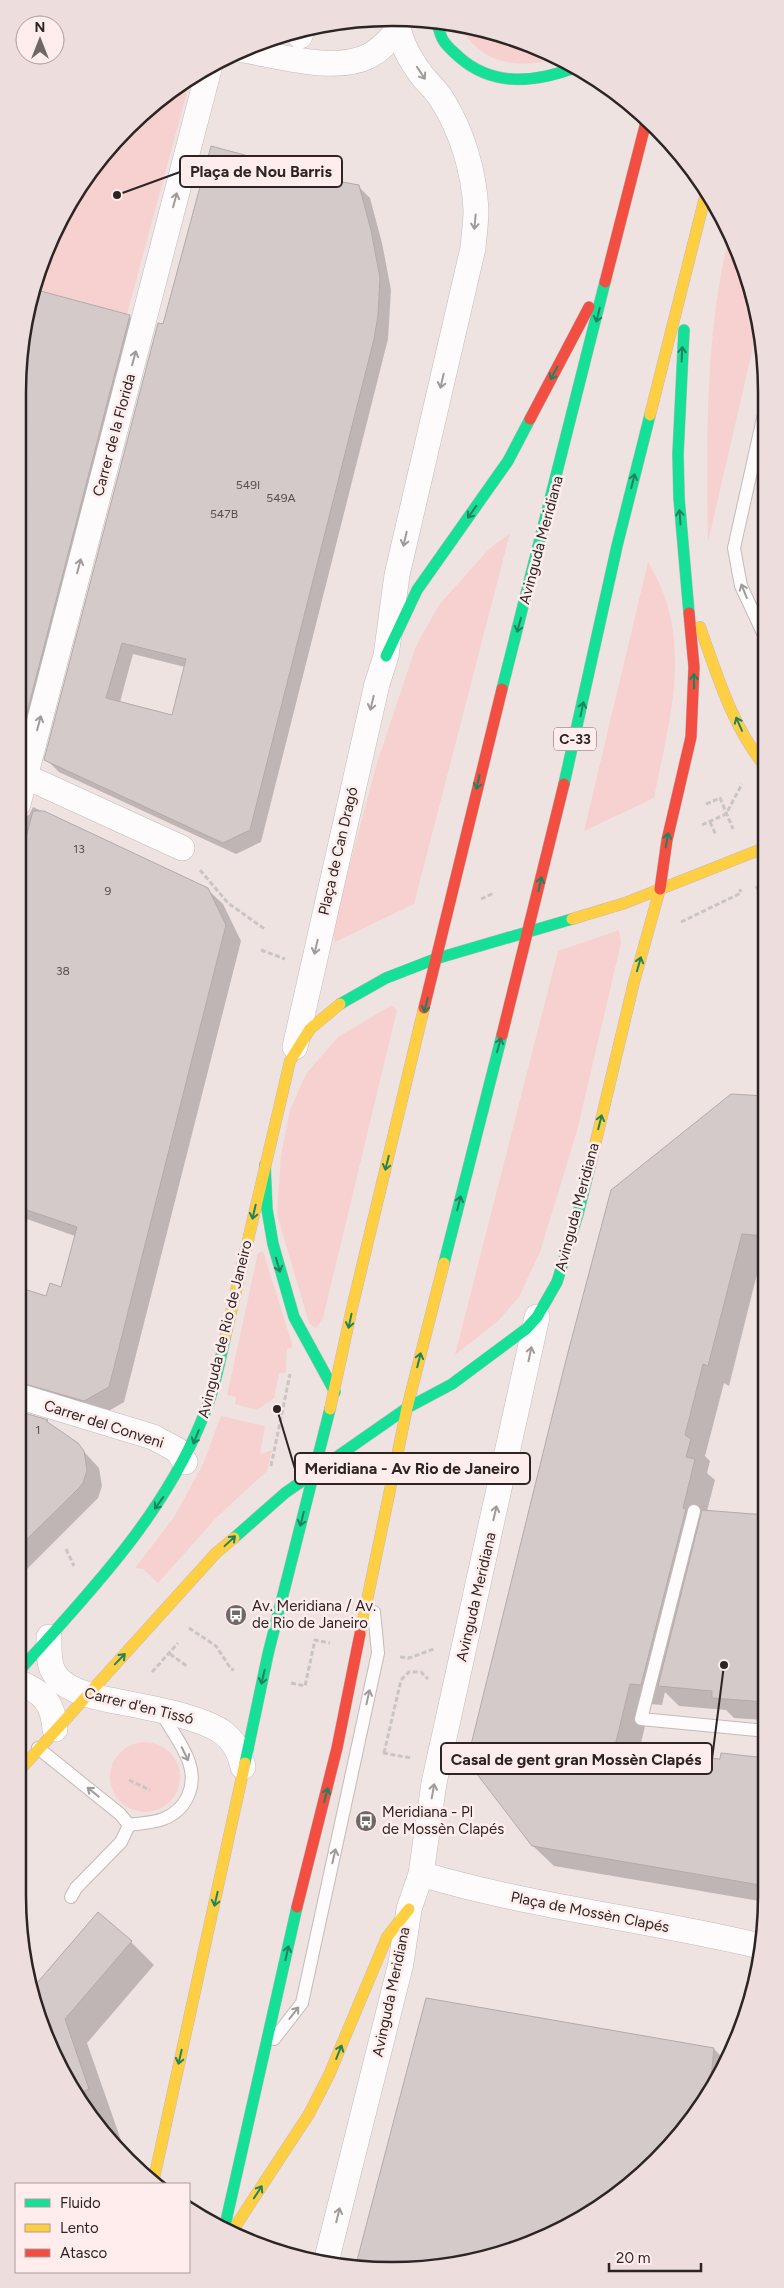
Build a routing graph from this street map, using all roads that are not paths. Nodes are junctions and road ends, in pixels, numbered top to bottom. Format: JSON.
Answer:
{"nodes":[{"id":1,"x":396,"y":26,"type":"edge"},
{"id":2,"x":398,"y":26,"type":"edge"},
{"id":3,"x":439,"y":29,"type":"edge"},
{"id":4,"x":257,"y":52,"type":"edge"},
{"id":5,"x":568,"y":71,"type":"edge"},
{"id":6,"x":207,"y":76,"type":"edge"},
{"id":7,"x":645,"y":127,"type":"edge"},
{"id":8,"x":704,"y":201,"type":"edge"},
{"id":9,"x":610,"y":268,"type":"junction"},
{"id":10,"x":687,"y":268,"type":"junction"},
{"id":11,"x":758,"y":440,"type":"edge"},
{"id":12,"x":684,"y":565,"type":"junction"},
{"id":13,"x":758,"y":622,"type":"edge"},
{"id":14,"x":386,"y":656,"type":"junction"},
{"id":15,"x":26,"y":756,"type":"edge"},
{"id":16,"x":758,"y":759,"type":"edge"},
{"id":17,"x":26,"y":777,"type":"edge"},
{"id":18,"x":182,"y":848,"type":"road end"},
{"id":19,"x":758,"y":850,"type":"edge"},
{"id":20,"x":660,"y":889,"type":"junction"},
{"id":21,"x":529,"y":931,"type":"junction"},
{"id":22,"x":437,"y":958,"type":"junction"},
{"id":23,"x":295,"y":1047,"type":"junction"},
{"id":24,"x":265,"y":1165,"type":"junction"},
{"id":25,"x":537,"y":1317,"type":"junction"},
{"id":26,"x":334,"y":1392,"type":"junction"},
{"id":27,"x":26,"y":1398,"type":"edge"},
{"id":28,"x":407,"y":1408,"type":"junction"},
{"id":29,"x":185,"y":1462,"type":"junction"},
{"id":30,"x":314,"y":1472,"type":"junction"},
{"id":31,"x":694,"y":1511,"type":"dead end"},
{"id":32,"x":372,"y":1581,"type":"junction"},
{"id":33,"x":49,"y":1637,"type":"junction"},
{"id":34,"x":26,"y":1663,"type":"edge"},
{"id":35,"x":26,"y":1686,"type":"edge"},
{"id":36,"x":86,"y":1694,"type":"junction"},
{"id":37,"x":161,"y":1712,"type":"junction"},
{"id":38,"x":55,"y":1729,"type":"junction"},
{"id":39,"x":758,"y":1730,"type":"edge"},
{"id":40,"x":38,"y":1748,"type":"junction"},
{"id":41,"x":26,"y":1762,"type":"edge"},
{"id":42,"x":244,"y":1767,"type":"junction"},
{"id":43,"x":129,"y":1825,"type":"junction"},
{"id":44,"x":421,"y":1874,"type":"junction"},
{"id":45,"x":71,"y":1897,"type":"dead end"},
{"id":46,"x":409,"y":1909,"type":"junction"},
{"id":47,"x":755,"y":1945,"type":"edge"},
{"id":48,"x":265,"y":2051,"type":"junction"},
{"id":49,"x":155,"y":2174,"type":"edge"},
{"id":50,"x":226,"y":2222,"type":"edge"},
{"id":51,"x":235,"y":2226,"type":"edge"},
{"id":52,"x":327,"y":2256,"type":"edge"}],
"edges":[{"from":1,"to":4,"type":"street"},
{"from":2,"to":14,"type":"street","one_way":true},
{"from":3,"to":5,"type":"main road"},
{"from":15,"to":6,"type":"street","name":"Carrer de la Florida","one_way":true},
{"from":7,"to":9,"type":"main road","name":"Avinguda Meridiana"},
{"from":8,"to":10,"type":"main road","number":"C-33"},
{"from":9,"to":14,"type":"main road","one_way":true},
{"from":9,"to":22,"type":"main road","name":"Avinguda Meridiana","one_way":true},
{"from":12,"to":10,"type":"main road","one_way":true},
{"from":21,"to":10,"type":"main road","number":"C-33","one_way":true},
{"from":13,"to":11,"type":"lane","one_way":true},
{"from":16,"to":12,"type":"main road","one_way":true},
{"from":20,"to":12,"type":"main road","name":"Avinguda Meridiana","one_way":true},
{"from":14,"to":23,"type":"street","name":"Plaça de Can Dragó","one_way":true},
{"from":17,"to":18,"type":"street"},
{"from":19,"to":20,"type":"main road"},
{"from":20,"to":21,"type":"main road"},
{"from":25,"to":20,"type":"main road","name":"Avinguda Meridiana","one_way":true},
{"from":21,"to":22,"type":"main road"},
{"from":28,"to":21,"type":"main road","one_way":true},
{"from":22,"to":23,"type":"main road","name":"Plaça de Can Dragó"},
{"from":22,"to":26,"type":"main road","name":"Avinguda Meridiana","one_way":true},
{"from":23,"to":24,"type":"main road","name":"Plaça de Can Dragó"},
{"from":24,"to":26,"type":"main road","one_way":true},
{"from":24,"to":29,"type":"main road","name":"Avinguda de Rio de Janeiro","one_way":true},
{"from":25,"to":28,"type":"main road"},
{"from":44,"to":25,"type":"street","name":"Avinguda Meridiana","one_way":true},
{"from":26,"to":30,"type":"main road","name":"Avinguda Meridiana"},
{"from":27,"to":29,"type":"street","name":"Carrer del Conveni"},
{"from":28,"to":30,"type":"main road"},
{"from":28,"to":32,"type":"main road"},
{"from":29,"to":33,"type":"main road","name":"Avinguda de Rio de Janeiro","one_way":true},
{"from":36,"to":30,"type":"main road","one_way":true},
{"from":30,"to":42,"type":"main road","name":"Avinguda Meridiana","one_way":true},
{"from":31,"to":39,"type":"lane"},
{"from":48,"to":32,"type":"main road","one_way":true},
{"from":48,"to":32,"type":"lane","one_way":true},
{"from":33,"to":34,"type":"main road","name":"Avinguda de Rio de Janeiro"},
{"from":33,"to":36,"type":"street","name":"Carrer d'en Tissó"},
{"from":35,"to":38,"type":"street"},
{"from":36,"to":37,"type":"street","name":"Carrer d'en Tissó"},
{"from":36,"to":38,"type":"main road"},
{"from":37,"to":42,"type":"street","name":"Carrer d'en Tissó"},
{"from":37,"to":43,"type":"lane","one_way":true},
{"from":38,"to":40,"type":"main road"},
{"from":40,"to":41,"type":"main road"},
{"from":43,"to":40,"type":"lane","one_way":true},
{"from":42,"to":49,"type":"main road","name":"Avinguda Meridiana","one_way":true},
{"from":43,"to":45,"type":"lane"},
{"from":44,"to":46,"type":"street","name":"Avinguda Meridiana"},
{"from":44,"to":47,"type":"street","name":"Plaça de Mossèn Clapés"},
{"from":51,"to":46,"type":"main road","one_way":true},
{"from":52,"to":46,"type":"street","name":"Avinguda Meridiana","one_way":true},
{"from":48,"to":50,"type":"main road"}]}
